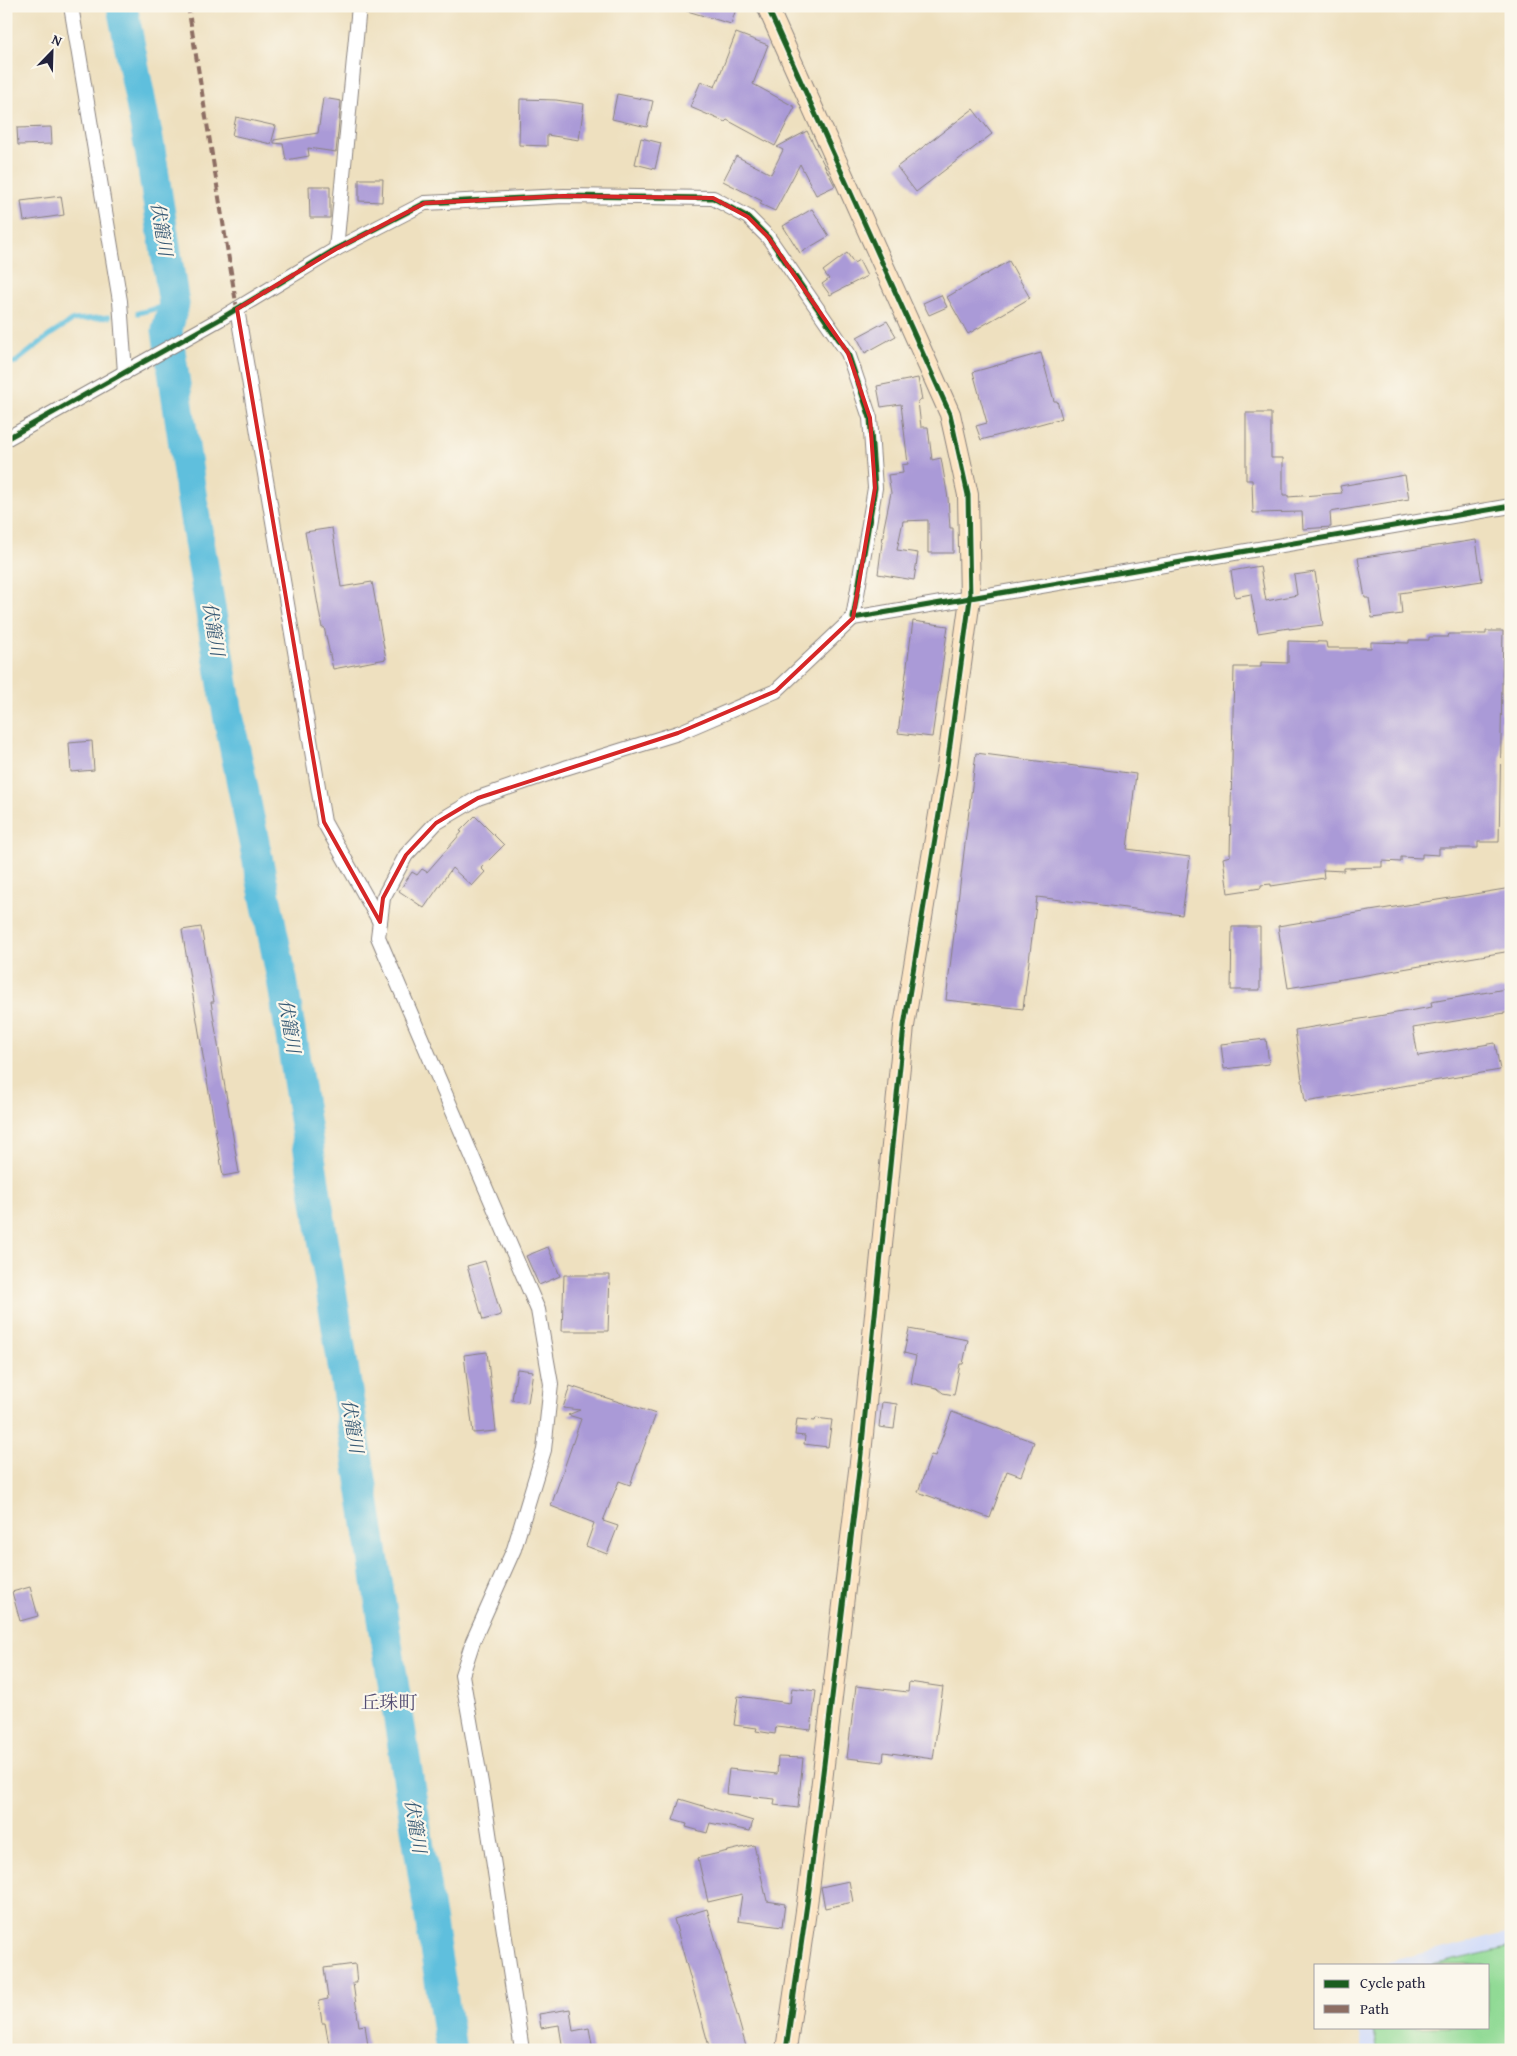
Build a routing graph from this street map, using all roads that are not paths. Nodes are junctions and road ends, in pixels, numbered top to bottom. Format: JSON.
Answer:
{"nodes":[{"id":1,"x":71,"y":6,"type":"edge"},
{"id":2,"x":358,"y":6,"type":"edge"},
{"id":3,"x":767,"y":6,"type":"edge"},
{"id":4,"x":336,"y":250,"type":"junction"},
{"id":5,"x":237,"y":309,"type":"junction"},
{"id":6,"x":125,"y":373,"type":"junction"},
{"id":7,"x":6,"y":440,"type":"edge"},
{"id":8,"x":1511,"y":506,"type":"edge"},
{"id":9,"x":970,"y":599,"type":"junction"},
{"id":10,"x":853,"y":618,"type":"junction"},
{"id":11,"x":380,"y":922,"type":"junction"},
{"id":12,"x":522,"y":2050,"type":"edge"},
{"id":13,"x":786,"y":2050,"type":"edge"}],
"edges":[{"from":1,"to":6,"type":"street"},
{"from":2,"to":4,"type":"street"},
{"from":3,"to":9,"type":"street"},
{"from":4,"to":5,"type":"street"},
{"from":4,"to":10,"type":"street"},
{"from":5,"to":6,"type":"street"},
{"from":5,"to":11,"type":"street"},
{"from":6,"to":7,"type":"street"},
{"from":8,"to":9,"type":"street"},
{"from":9,"to":10,"type":"street"},
{"from":9,"to":13,"type":"street"},
{"from":10,"to":11,"type":"street"},
{"from":11,"to":12,"type":"street"}]}
